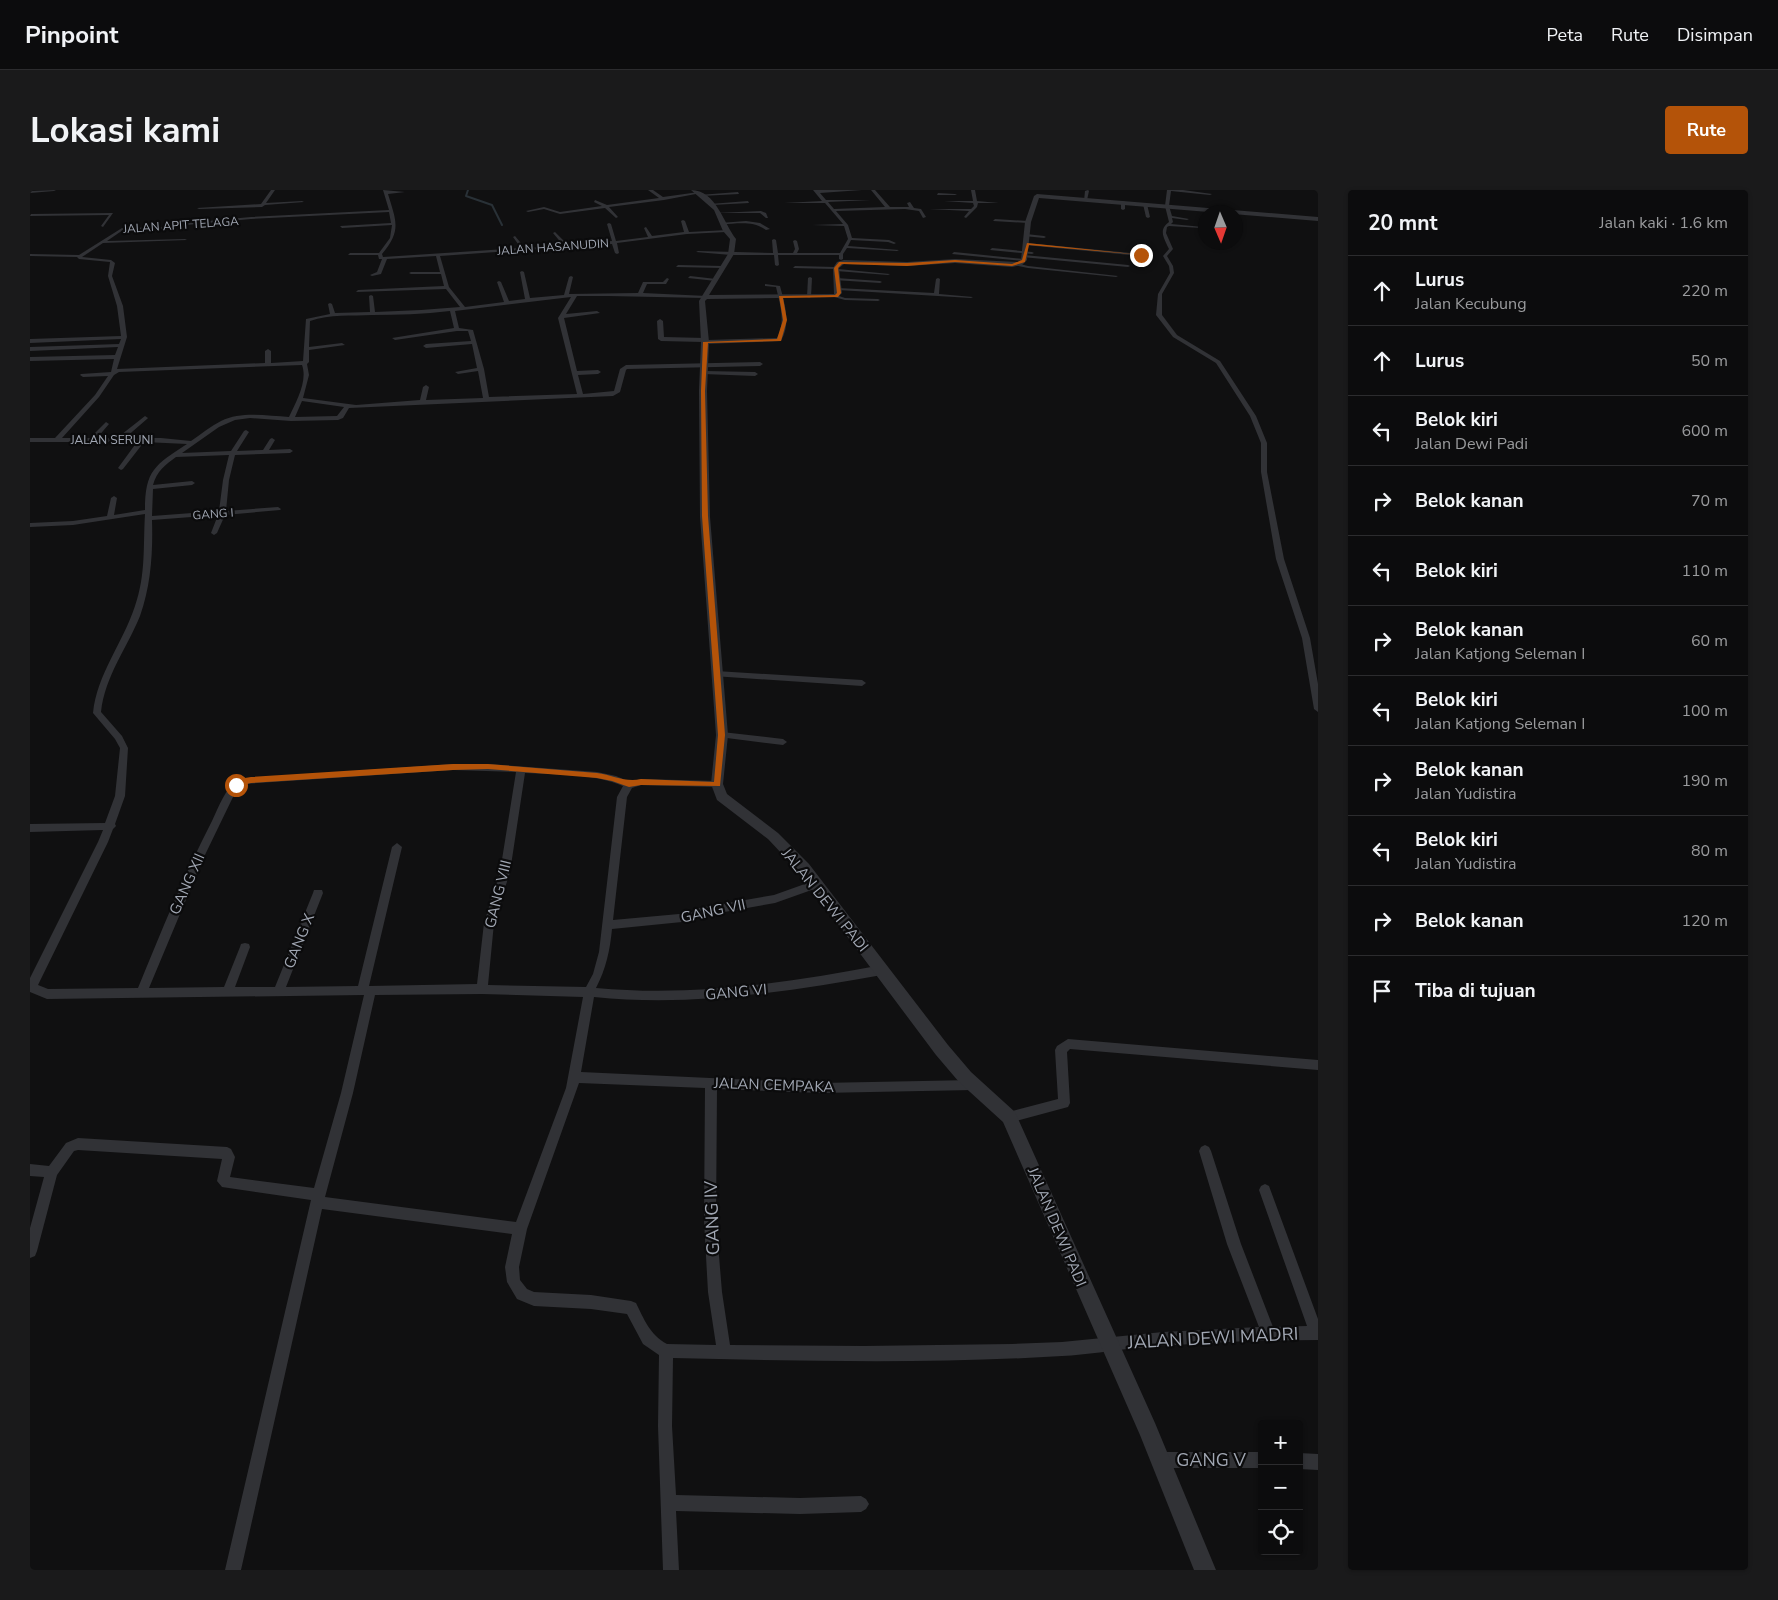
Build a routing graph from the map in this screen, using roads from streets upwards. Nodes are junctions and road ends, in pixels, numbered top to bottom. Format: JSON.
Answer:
{"nodes":[{"id":1,"x":54,"y":190,"type":"edge"},
{"id":2,"x":273,"y":190,"type":"edge"},
{"id":3,"x":650,"y":190,"type":"edge"},
{"id":4,"x":860,"y":190,"type":"edge"},
{"id":5,"x":873,"y":190,"type":"edge"},
{"id":6,"x":974,"y":190,"type":"edge"},
{"id":7,"x":1170,"y":190,"type":"edge"},
{"id":8,"x":385,"y":191,"type":"edge"},
{"id":9,"x":1086,"y":191,"type":"edge"},
{"id":10,"x":30,"y":192,"type":"edge"},
{"id":11,"x":403,"y":192,"type":"dead end"},
{"id":12,"x":817,"y":192,"type":"edge"},
{"id":13,"x":698,"y":193,"type":"edge"},
{"id":14,"x":738,"y":193,"type":"dead end"},
{"id":15,"x":1037,"y":193,"type":"edge"},
{"id":16,"x":851,"y":194,"type":"dead end"},
{"id":17,"x":938,"y":194,"type":"dead end"},
{"id":18,"x":1210,"y":194,"type":"dead end"},
{"id":19,"x":277,"y":197,"type":"dead end"},
{"id":20,"x":268,"y":198,"type":"junction"},
{"id":21,"x":664,"y":199,"type":"junction"},
{"id":22,"x":241,"y":200,"type":"dead end"},
{"id":23,"x":869,"y":200,"type":"dead end"},
{"id":24,"x":1085,"y":200,"type":"junction"},
{"id":25,"x":595,"y":201,"type":"dead end"},
{"id":26,"x":825,"y":201,"type":"junction"},
{"id":27,"x":946,"y":201,"type":"dead end"},
{"id":28,"x":975,"y":201,"type":"junction"},
{"id":29,"x":302,"y":202,"type":"dead end"},
{"id":30,"x":748,"y":202,"type":"dead end"},
{"id":31,"x":786,"y":203,"type":"dead end"},
{"id":32,"x":910,"y":203,"type":"dead end"},
{"id":33,"x":997,"y":203,"type":"dead end"},
{"id":34,"x":712,"y":204,"type":"junction"},
{"id":35,"x":1145,"y":204,"type":"junction"},
{"id":36,"x":237,"y":206,"type":"junction"},
{"id":37,"x":606,"y":206,"type":"junction"},
{"id":38,"x":1167,"y":206,"type":"junction"},
{"id":39,"x":199,"y":208,"type":"dead end"},
{"id":40,"x":1003,"y":208,"type":"dead end"},
{"id":41,"x":889,"y":209,"type":"junction"},
{"id":42,"x":906,"y":209,"type":"junction"},
{"id":43,"x":931,"y":209,"type":"dead end"},
{"id":44,"x":972,"y":210,"type":"junction"},
{"id":45,"x":392,"y":211,"type":"junction"},
{"id":46,"x":528,"y":211,"type":"dead end"},
{"id":47,"x":834,"y":211,"type":"junction"},
{"id":48,"x":822,"y":212,"type":"dead end"},
{"id":49,"x":258,"y":213,"type":"junction"},
{"id":50,"x":718,"y":213,"type":"junction"},
{"id":51,"x":31,"y":215,"type":"dead end"},
{"id":52,"x":616,"y":216,"type":"dead end"},
{"id":53,"x":767,"y":217,"type":"dead end"},
{"id":54,"x":924,"y":217,"type":"dead end"},
{"id":55,"x":966,"y":217,"type":"dead end"},
{"id":56,"x":1148,"y":217,"type":"dead end"},
{"id":57,"x":1172,"y":217,"type":"junction"},
{"id":58,"x":1187,"y":219,"type":"dead end"},
{"id":59,"x":1318,"y":219,"type":"edge"},
{"id":60,"x":995,"y":220,"type":"dead end"},
{"id":61,"x":683,"y":221,"type":"dead end"},
{"id":62,"x":1028,"y":222,"type":"junction"},
{"id":63,"x":393,"y":224,"type":"junction"},
{"id":64,"x":609,"y":224,"type":"dead end"},
{"id":65,"x":814,"y":225,"type":"dead end"},
{"id":66,"x":846,"y":225,"type":"junction"},
{"id":67,"x":1170,"y":225,"type":"junction"},
{"id":68,"x":342,"y":227,"type":"dead end"},
{"id":69,"x":724,"y":227,"type":"junction"},
{"id":70,"x":1198,"y":227,"type":"edge"},
{"id":71,"x":646,"y":228,"type":"dead end"},
{"id":72,"x":122,"y":229,"type":"junction"},
{"id":73,"x":768,"y":229,"type":"dead end"},
{"id":74,"x":700,"y":232,"type":"junction"},
{"id":75,"x":555,"y":233,"type":"dead end"},
{"id":76,"x":687,"y":233,"type":"junction"},
{"id":77,"x":1026,"y":235,"type":"junction"},
{"id":78,"x":515,"y":237,"type":"dead end"},
{"id":79,"x":659,"y":237,"type":"junction"},
{"id":80,"x":1044,"y":237,"type":"dead end"},
{"id":81,"x":651,"y":238,"type":"junction"},
{"id":82,"x":850,"y":239,"type":"junction"},
{"id":83,"x":185,"y":240,"type":"dead end"},
{"id":84,"x":774,"y":240,"type":"dead end"},
{"id":85,"x":795,"y":241,"type":"dead end"},
{"id":86,"x":102,"y":242,"type":"junction"},
{"id":87,"x":700,"y":242,"type":"dead end"},
{"id":88,"x":477,"y":243,"type":"dead end"},
{"id":89,"x":613,"y":243,"type":"junction"},
{"id":90,"x":663,"y":243,"type":"dead end"},
{"id":91,"x":894,"y":243,"type":"dead end"},
{"id":92,"x":1027,"y":244,"type":"junction"},
{"id":93,"x":566,"y":246,"type":"junction"},
{"id":94,"x":844,"y":247,"type":"junction"},
{"id":95,"x":522,"y":248,"type":"junction"},
{"id":96,"x":992,"y":249,"type":"dead end"},
{"id":97,"x":897,"y":250,"type":"dead end"},
{"id":98,"x":480,"y":252,"type":"junction"},
{"id":99,"x":698,"y":252,"type":"dead end"},
{"id":100,"x":617,"y":253,"type":"dead end"},
{"id":101,"x":954,"y":253,"type":"dead end"},
{"id":102,"x":350,"y":254,"type":"dead end"},
{"id":103,"x":731,"y":254,"type":"junction"},
{"id":104,"x":776,"y":254,"type":"junction"},
{"id":105,"x":794,"y":254,"type":"junction"},
{"id":106,"x":840,"y":254,"type":"junction"},
{"id":107,"x":1150,"y":254,"type":"dead end"},
{"id":108,"x":33,"y":255,"type":"edge"},
{"id":109,"x":438,"y":255,"type":"junction"},
{"id":110,"x":1024,"y":256,"type":"junction"},
{"id":111,"x":75,"y":257,"type":"junction"},
{"id":112,"x":382,"y":257,"type":"junction"},
{"id":113,"x":1078,"y":257,"type":"dead end"},
{"id":114,"x":1016,"y":264,"type":"junction"},
{"id":115,"x":777,"y":265,"type":"dead end"},
{"id":116,"x":678,"y":266,"type":"dead end"},
{"id":117,"x":1128,"y":266,"type":"dead end"},
{"id":118,"x":723,"y":267,"type":"junction"},
{"id":119,"x":795,"y":267,"type":"dead end"},
{"id":120,"x":838,"y":267,"type":"junction"},
{"id":121,"x":522,"y":272,"type":"dead end"},
{"id":122,"x":411,"y":273,"type":"dead end"},
{"id":123,"x":442,"y":273,"type":"junction"},
{"id":124,"x":888,"y":274,"type":"dead end"},
{"id":125,"x":372,"y":275,"type":"dead end"},
{"id":126,"x":1116,"y":276,"type":"dead end"},
{"id":127,"x":571,"y":277,"type":"dead end"},
{"id":128,"x":690,"y":277,"type":"dead end"},
{"id":129,"x":810,"y":278,"type":"dead end"},
{"id":130,"x":667,"y":279,"type":"dead end"},
{"id":131,"x":836,"y":279,"type":"junction"},
{"id":132,"x":938,"y":279,"type":"dead end"},
{"id":133,"x":716,"y":280,"type":"junction"},
{"id":134,"x":499,"y":282,"type":"dead end"},
{"id":135,"x":880,"y":282,"type":"dead end"},
{"id":136,"x":766,"y":285,"type":"dead end"},
{"id":137,"x":447,"y":287,"type":"junction"},
{"id":138,"x":358,"y":291,"type":"dead end"},
{"id":139,"x":837,"y":292,"type":"junction"},
{"id":140,"x":640,"y":294,"type":"junction"},
{"id":141,"x":936,"y":294,"type":"junction"},
{"id":142,"x":575,"y":295,"type":"junction"},
{"id":143,"x":371,"y":296,"type":"dead end"},
{"id":144,"x":566,"y":296,"type":"junction"},
{"id":145,"x":705,"y":297,"type":"junction"},
{"id":146,"x":780,"y":297,"type":"junction"},
{"id":147,"x":809,"y":297,"type":"junction"},
{"id":148,"x":971,"y":297,"type":"dead end"},
{"id":149,"x":528,"y":300,"type":"junction"},
{"id":150,"x":878,"y":300,"type":"dead end"},
{"id":151,"x":507,"y":303,"type":"junction"},
{"id":152,"x":330,"y":304,"type":"dead end"},
{"id":153,"x":464,"y":309,"type":"junction"},
{"id":154,"x":452,"y":310,"type":"junction"},
{"id":155,"x":597,"y":313,"type":"dead end"},
{"id":156,"x":373,"y":314,"type":"junction"},
{"id":157,"x":333,"y":315,"type":"junction"},
{"id":158,"x":561,"y":316,"type":"junction"},
{"id":159,"x":660,"y":321,"type":"dead end"},
{"id":160,"x":457,"y":329,"type":"junction"},
{"id":161,"x":124,"y":336,"type":"junction"},
{"id":162,"x":395,"y":338,"type":"dead end"},
{"id":163,"x":30,"y":341,"type":"edge"},
{"id":164,"x":705,"y":341,"type":"junction"},
{"id":165,"x":122,"y":345,"type":"junction"},
{"id":166,"x":342,"y":345,"type":"dead end"},
{"id":167,"x":475,"y":345,"type":"junction"},
{"id":168,"x":426,"y":346,"type":"dead end"},
{"id":169,"x":30,"y":349,"type":"edge"},
{"id":170,"x":306,"y":349,"type":"junction"},
{"id":171,"x":268,"y":351,"type":"dead end"},
{"id":172,"x":437,"y":352,"type":"dead end"},
{"id":173,"x":116,"y":357,"type":"junction"},
{"id":174,"x":30,"y":360,"type":"edge"},
{"id":175,"x":304,"y":364,"type":"junction"},
{"id":176,"x":760,"y":364,"type":"dead end"},
{"id":177,"x":268,"y":365,"type":"junction"},
{"id":178,"x":481,"y":369,"type":"junction"},
{"id":179,"x":705,"y":369,"type":"junction"},
{"id":180,"x":458,"y":372,"type":"dead end"},
{"id":181,"x":598,"y":372,"type":"dead end"},
{"id":182,"x":113,"y":373,"type":"junction"},
{"id":183,"x":574,"y":373,"type":"junction"},
{"id":184,"x":756,"y":374,"type":"dead end"},
{"id":185,"x":82,"y":375,"type":"dead end"},
{"id":186,"x":426,"y":387,"type":"dead end"},
{"id":187,"x":580,"y":395,"type":"junction"},
{"id":188,"x":300,"y":399,"type":"junction"},
{"id":189,"x":486,"y":399,"type":"junction"},
{"id":190,"x":424,"y":402,"type":"junction"},
{"id":191,"x":347,"y":407,"type":"junction"},
{"id":192,"x":145,"y":418,"type":"dead end"},
{"id":193,"x":291,"y":419,"type":"junction"},
{"id":194,"x":106,"y":424,"type":"dead end"},
{"id":195,"x":246,"y":432,"type":"dead end"},
{"id":196,"x":30,"y":440,"type":"edge"},
{"id":197,"x":57,"y":440,"type":"junction"},
{"id":198,"x":92,"y":440,"type":"junction"},
{"id":199,"x":119,"y":440,"type":"junction"},
{"id":200,"x":142,"y":440,"type":"junction"},
{"id":201,"x":272,"y":440,"type":"dead end"},
{"id":202,"x":194,"y":443,"type":"junction"},
{"id":203,"x":290,"y":451,"type":"dead end"},
{"id":204,"x":265,"y":452,"type":"junction"},
{"id":205,"x":232,"y":454,"type":"junction"},
{"id":206,"x":176,"y":455,"type":"junction"},
{"id":207,"x":121,"y":468,"type":"dead end"},
{"id":208,"x":192,"y":483,"type":"dead end"},
{"id":209,"x":151,"y":487,"type":"junction"},
{"id":210,"x":114,"y":498,"type":"dead end"},
{"id":211,"x":278,"y":509,"type":"dead end"},
{"id":212,"x":222,"y":514,"type":"junction"},
{"id":213,"x":148,"y":515,"type":"junction"},
{"id":214,"x":110,"y":518,"type":"junction"},
{"id":215,"x":30,"y":525,"type":"edge"},
{"id":216,"x":214,"y":534,"type":"dead end"},
{"id":217,"x":716,"y":674,"type":"junction"},
{"id":218,"x":862,"y":684,"type":"dead end"},
{"id":219,"x":1318,"y":709,"type":"edge"},
{"id":220,"x":722,"y":735,"type":"junction"},
{"id":221,"x":783,"y":742,"type":"dead end"},
{"id":222,"x":521,"y":770,"type":"junction"},
{"id":223,"x":629,"y":784,"type":"junction"},
{"id":224,"x":717,"y":784,"type":"junction"},
{"id":225,"x":111,"y":826,"type":"junction"},
{"id":226,"x":30,"y":828,"type":"edge"},
{"id":227,"x":396,"y":847,"type":"dead end"},
{"id":228,"x":816,"y":884,"type":"junction"},
{"id":229,"x":318,"y":893,"type":"dead end"},
{"id":230,"x":608,"y":925,"type":"junction"},
{"id":231,"x":245,"y":947,"type":"dead end"},
{"id":232,"x":882,"y":970,"type":"junction"},
{"id":233,"x":33,"y":974,"type":"edge"},
{"id":234,"x":31,"y":988,"type":"edge"},
{"id":235,"x":482,"y":989,"type":"junction"},
{"id":236,"x":279,"y":990,"type":"junction"},
{"id":237,"x":366,"y":990,"type":"junction"},
{"id":238,"x":228,"y":991,"type":"junction"},
{"id":239,"x":589,"y":992,"type":"junction"},
{"id":240,"x":142,"y":993,"type":"junction"},
{"id":241,"x":1318,"y":1065,"type":"edge"},
{"id":242,"x":574,"y":1077,"type":"junction"},
{"id":243,"x":711,"y":1084,"type":"junction"},
{"id":244,"x":973,"y":1084,"type":"junction"},
{"id":245,"x":1009,"y":1117,"type":"junction"},
{"id":246,"x":1205,"y":1151,"type":"dead end"},
{"id":247,"x":30,"y":1170,"type":"edge"},
{"id":248,"x":52,"y":1172,"type":"junction"},
{"id":249,"x":1266,"y":1190,"type":"dead end"},
{"id":250,"x":318,"y":1199,"type":"junction"},
{"id":251,"x":520,"y":1228,"type":"junction"},
{"id":252,"x":30,"y":1251,"type":"edge"},
{"id":253,"x":1268,"y":1333,"type":"junction"},
{"id":254,"x":1317,"y":1333,"type":"edge"},
{"id":255,"x":1108,"y":1343,"type":"junction"},
{"id":256,"x":666,"y":1350,"type":"junction"},
{"id":257,"x":724,"y":1352,"type":"junction"},
{"id":258,"x":1161,"y":1460,"type":"junction"},
{"id":259,"x":1258,"y":1460,"type":"edge"},
{"id":260,"x":1303,"y":1461,"type":"edge"},
{"id":261,"x":1318,"y":1462,"type":"edge"},
{"id":262,"x":668,"y":1502,"type":"junction"},
{"id":263,"x":861,"y":1504,"type":"dead end"},
{"id":264,"x":233,"y":1570,"type":"edge"},
{"id":265,"x":671,"y":1570,"type":"edge"},
{"id":266,"x":1205,"y":1570,"type":"edge"}],
"edges":[{"from":1,"to":10,"type":"street"},
{"from":2,"to":20,"type":"street"},
{"from":3,"to":21,"type":"street"},
{"from":4,"to":12,"type":"street"},
{"from":5,"to":41,"type":"street"},
{"from":6,"to":28,"type":"street"},
{"from":7,"to":18,"type":"street"},
{"from":7,"to":38,"type":"street"},
{"from":8,"to":11,"type":"street"},
{"from":8,"to":45,"type":"street"},
{"from":9,"to":24,"type":"street"},
{"from":12,"to":16,"type":"street"},
{"from":12,"to":26,"type":"street"},
{"from":13,"to":14,"type":"street"},
{"from":13,"to":21,"type":"street"},
{"from":13,"to":34,"type":"street"},
{"from":15,"to":24,"type":"street"},
{"from":15,"to":62,"type":"street"},
{"from":17,"to":28,"type":"street"},
{"from":19,"to":20,"type":"street"},
{"from":20,"to":49,"type":"street"},
{"from":21,"to":37,"type":"street"},
{"from":22,"to":36,"type":"street"},
{"from":23,"to":26,"type":"street"},
{"from":24,"to":35,"type":"street"},
{"from":25,"to":37,"type":"street"},
{"from":26,"to":31,"type":"street"},
{"from":26,"to":47,"type":"street"},
{"from":27,"to":28,"type":"street"},
{"from":28,"to":33,"type":"street"},
{"from":28,"to":40,"type":"street"},
{"from":28,"to":44,"type":"street"},
{"from":29,"to":49,"type":"street"},
{"from":30,"to":34,"type":"street"},
{"from":32,"to":42,"type":"street"},
{"from":34,"to":50,"type":"street"},
{"from":35,"to":38,"type":"street"},
{"from":35,"to":56,"type":"street"},
{"from":36,"to":39,"type":"street"},
{"from":36,"to":49,"type":"street"},
{"from":37,"to":46,"type":"street"},
{"from":37,"to":52,"type":"street"},
{"from":38,"to":57,"type":"street"},
{"from":38,"to":59,"type":"street"},
{"from":41,"to":42,"type":"street"},
{"from":41,"to":47,"type":"street"},
{"from":42,"to":54,"type":"street"},
{"from":43,"to":44,"type":"street"},
{"from":44,"to":55,"type":"street"},
{"from":45,"to":49,"type":"street"},
{"from":45,"to":63,"type":"street"},
{"from":47,"to":48,"type":"street"},
{"from":47,"to":66,"type":"street"},
{"from":49,"to":72,"type":"street","name":"JALAN APIT TELAGA"},
{"from":50,"to":53,"type":"street"},
{"from":50,"to":69,"type":"street"},
{"from":51,"to":72,"type":"street"},
{"from":57,"to":58,"type":"street"},
{"from":57,"to":67,"type":"street"},
{"from":60,"to":62,"type":"street"},
{"from":61,"to":76,"type":"street"},
{"from":62,"to":77,"type":"street"},
{"from":63,"to":68,"type":"street"},
{"from":63,"to":112,"type":"street"},
{"from":64,"to":89,"type":"street"},
{"from":65,"to":66,"type":"street"},
{"from":66,"to":82,"type":"street"},
{"from":67,"to":70,"type":"street"},
{"from":67,"to":219,"type":"street"},
{"from":69,"to":73,"type":"street","name":"JALAN HASANUDIN"},
{"from":69,"to":74,"type":"street","name":"JALAN HASANUDIN"},
{"from":69,"to":103,"type":"street"},
{"from":71,"to":81,"type":"street"},
{"from":72,"to":86,"type":"street","name":"JALAN APIT TELAGA"},
{"from":74,"to":76,"type":"street","name":"JALAN HASANUDIN"},
{"from":74,"to":87,"type":"street"},
{"from":75,"to":93,"type":"street"},
{"from":76,"to":79,"type":"street","name":"JALAN HASANUDIN"},
{"from":77,"to":80,"type":"street"},
{"from":77,"to":92,"type":"street"},
{"from":78,"to":95,"type":"street"},
{"from":79,"to":81,"type":"street","name":"JALAN HASANUDIN"},
{"from":79,"to":90,"type":"street"},
{"from":81,"to":89,"type":"street","name":"JALAN HASANUDIN"},
{"from":82,"to":91,"type":"street"},
{"from":82,"to":94,"type":"street"},
{"from":83,"to":86,"type":"street"},
{"from":84,"to":104,"type":"street"},
{"from":85,"to":105,"type":"street"},
{"from":86,"to":111,"type":"street","name":"JALAN APIT TELAGA"},
{"from":88,"to":98,"type":"street"},
{"from":89,"to":93,"type":"street","name":"JALAN HASANUDIN"},
{"from":89,"to":100,"type":"street"},
{"from":92,"to":107,"type":"street"},
{"from":92,"to":110,"type":"street"},
{"from":93,"to":95,"type":"street","name":"JALAN HASANUDIN"},
{"from":94,"to":97,"type":"street"},
{"from":94,"to":106,"type":"street"},
{"from":95,"to":98,"type":"street","name":"JALAN HASANUDIN"},
{"from":96,"to":110,"type":"street"},
{"from":98,"to":109,"type":"street","name":"JALAN HASANUDIN"},
{"from":99,"to":103,"type":"street"},
{"from":101,"to":110,"type":"street"},
{"from":102,"to":112,"type":"street","name":"JALAN HASANUDIN"},
{"from":103,"to":104,"type":"street"},
{"from":103,"to":118,"type":"street"},
{"from":104,"to":105,"type":"street"},
{"from":104,"to":115,"type":"street"},
{"from":105,"to":106,"type":"street"},
{"from":106,"to":120,"type":"street"},
{"from":108,"to":111,"type":"street"},
{"from":109,"to":112,"type":"street","name":"JALAN HASANUDIN"},
{"from":109,"to":123,"type":"street"},
{"from":110,"to":113,"type":"street"},
{"from":110,"to":114,"type":"street"},
{"from":110,"to":117,"type":"street"},
{"from":111,"to":161,"type":"street"},
{"from":112,"to":125,"type":"street"},
{"from":114,"to":120,"type":"street"},
{"from":114,"to":126,"type":"street"},
{"from":116,"to":118,"type":"street"},
{"from":118,"to":133,"type":"street"},
{"from":119,"to":120,"type":"street"},
{"from":120,"to":124,"type":"street"},
{"from":120,"to":131,"type":"street"},
{"from":121,"to":149,"type":"street"},
{"from":122,"to":123,"type":"street"},
{"from":123,"to":137,"type":"street"},
{"from":127,"to":144,"type":"street"},
{"from":128,"to":133,"type":"street"},
{"from":129,"to":147,"type":"street"},
{"from":130,"to":140,"type":"street"},
{"from":131,"to":135,"type":"street"},
{"from":131,"to":139,"type":"street"},
{"from":132,"to":141,"type":"street"},
{"from":133,"to":145,"type":"street"},
{"from":134,"to":151,"type":"street"},
{"from":136,"to":146,"type":"street"},
{"from":137,"to":138,"type":"street"},
{"from":137,"to":153,"type":"street"},
{"from":139,"to":141,"type":"street"},
{"from":139,"to":147,"type":"street"},
{"from":139,"to":150,"type":"street"},
{"from":140,"to":142,"type":"street"},
{"from":140,"to":145,"type":"street"},
{"from":141,"to":148,"type":"street"},
{"from":142,"to":144,"type":"street"},
{"from":142,"to":158,"type":"street"},
{"from":143,"to":156,"type":"street"},
{"from":144,"to":149,"type":"street"},
{"from":145,"to":146,"type":"street"},
{"from":145,"to":164,"type":"street"},
{"from":146,"to":147,"type":"street"},
{"from":146,"to":164,"type":"street"},
{"from":149,"to":151,"type":"street"},
{"from":151,"to":153,"type":"street"},
{"from":152,"to":157,"type":"street"},
{"from":153,"to":154,"type":"street"},
{"from":154,"to":156,"type":"street"},
{"from":154,"to":160,"type":"street"},
{"from":155,"to":158,"type":"street"},
{"from":156,"to":157,"type":"street"},
{"from":157,"to":170,"type":"street"},
{"from":158,"to":183,"type":"street"},
{"from":159,"to":164,"type":"street"},
{"from":160,"to":162,"type":"street"},
{"from":160,"to":167,"type":"street"},
{"from":161,"to":163,"type":"street"},
{"from":161,"to":165,"type":"street"},
{"from":164,"to":179,"type":"street"},
{"from":165,"to":169,"type":"street"},
{"from":165,"to":173,"type":"street"},
{"from":166,"to":170,"type":"street"},
{"from":167,"to":168,"type":"street"},
{"from":167,"to":172,"type":"street"},
{"from":167,"to":178,"type":"street"},
{"from":170,"to":175,"type":"street"},
{"from":171,"to":177,"type":"street"},
{"from":173,"to":174,"type":"street"},
{"from":173,"to":182,"type":"street"},
{"from":175,"to":177,"type":"street"},
{"from":175,"to":188,"type":"street"},
{"from":176,"to":179,"type":"street"},
{"from":177,"to":182,"type":"street"},
{"from":178,"to":180,"type":"street"},
{"from":178,"to":189,"type":"street"},
{"from":179,"to":184,"type":"street"},
{"from":179,"to":187,"type":"street"},
{"from":179,"to":217,"type":"street"},
{"from":181,"to":183,"type":"street"},
{"from":182,"to":185,"type":"street"},
{"from":182,"to":197,"type":"street"},
{"from":183,"to":187,"type":"street"},
{"from":186,"to":190,"type":"street"},
{"from":187,"to":189,"type":"street"},
{"from":188,"to":191,"type":"street"},
{"from":188,"to":193,"type":"street"},
{"from":189,"to":190,"type":"street"},
{"from":190,"to":191,"type":"street"},
{"from":191,"to":193,"type":"street"},
{"from":192,"to":199,"type":"street"},
{"from":193,"to":202,"type":"street"},
{"from":194,"to":198,"type":"street"},
{"from":195,"to":205,"type":"street"},
{"from":196,"to":197,"type":"street","name":"JALAN SERUNI"},
{"from":197,"to":198,"type":"street","name":"JALAN SERUNI"},
{"from":198,"to":199,"type":"street","name":"JALAN SERUNI"},
{"from":199,"to":200,"type":"street","name":"JALAN SERUNI"},
{"from":200,"to":202,"type":"street","name":"JALAN SERUNI"},
{"from":200,"to":207,"type":"street"},
{"from":201,"to":204,"type":"street"},
{"from":202,"to":206,"type":"street"},
{"from":203,"to":204,"type":"street"},
{"from":204,"to":205,"type":"street"},
{"from":205,"to":206,"type":"street"},
{"from":205,"to":212,"type":"street"},
{"from":206,"to":209,"type":"street"},
{"from":208,"to":209,"type":"street"},
{"from":209,"to":213,"type":"street"},
{"from":210,"to":214,"type":"street"},
{"from":211,"to":212,"type":"street","name":"GANG I"},
{"from":212,"to":213,"type":"street","name":"GANG I"},
{"from":212,"to":216,"type":"street"},
{"from":213,"to":214,"type":"street","name":"GANG I"},
{"from":213,"to":225,"type":"street"},
{"from":214,"to":215,"type":"street","name":"GANG I"},
{"from":217,"to":218,"type":"street"},
{"from":217,"to":220,"type":"street"},
{"from":220,"to":221,"type":"street"},
{"from":220,"to":224,"type":"street"},
{"from":222,"to":223,"type":"street"},
{"from":222,"to":235,"type":"street","name":"GANG VIII"},
{"from":222,"to":240,"type":"street","name":"GANG XII"},
{"from":223,"to":224,"type":"street"},
{"from":223,"to":230,"type":"street"},
{"from":224,"to":228,"type":"street","name":"JALAN DEWI PADI"},
{"from":225,"to":226,"type":"street"},
{"from":225,"to":233,"type":"street"},
{"from":227,"to":237,"type":"street"},
{"from":228,"to":230,"type":"street","name":"GANG VII"},
{"from":228,"to":232,"type":"street","name":"JALAN DEWI PADI"},
{"from":229,"to":236,"type":"street","name":"GANG X"},
{"from":230,"to":239,"type":"street"},
{"from":231,"to":238,"type":"street"},
{"from":232,"to":239,"type":"street","name":"GANG VI"},
{"from":232,"to":244,"type":"street","name":"JALAN DEWI PADI"},
{"from":233,"to":234,"type":"street"},
{"from":234,"to":240,"type":"street","name":"GANG VI"},
{"from":235,"to":237,"type":"street","name":"GANG VI"},
{"from":235,"to":239,"type":"street","name":"GANG VI"},
{"from":236,"to":237,"type":"street","name":"GANG VI"},
{"from":236,"to":238,"type":"street","name":"GANG VI"},
{"from":237,"to":250,"type":"street"},
{"from":238,"to":240,"type":"street","name":"GANG VI"},
{"from":239,"to":242,"type":"street"},
{"from":241,"to":245,"type":"street"},
{"from":242,"to":243,"type":"street","name":"JALAN CEMPAKA"},
{"from":242,"to":251,"type":"street"},
{"from":243,"to":244,"type":"street","name":"JALAN CEMPAKA"},
{"from":243,"to":257,"type":"street","name":"GANG IV"},
{"from":244,"to":245,"type":"street","name":"JALAN DEWI PADI"},
{"from":245,"to":255,"type":"street","name":"JALAN DEWI PADI"},
{"from":246,"to":253,"type":"street"},
{"from":247,"to":248,"type":"street"},
{"from":248,"to":250,"type":"street"},
{"from":248,"to":252,"type":"street"},
{"from":249,"to":254,"type":"street"},
{"from":250,"to":251,"type":"street"},
{"from":250,"to":264,"type":"street"},
{"from":251,"to":256,"type":"street"},
{"from":253,"to":254,"type":"street","name":"JALAN DEWI MADRI"},
{"from":253,"to":255,"type":"street","name":"JALAN DEWI MADRI"},
{"from":255,"to":257,"type":"street","name":"JALAN DEWI MADRI"},
{"from":255,"to":258,"type":"street","name":"JALAN DEWI PADI"},
{"from":256,"to":257,"type":"street","name":"JALAN DEWI MADRI"},
{"from":256,"to":262,"type":"street"},
{"from":258,"to":259,"type":"street","name":"GANG V"},
{"from":258,"to":266,"type":"street","name":"JALAN DEWI PADI"},
{"from":260,"to":261,"type":"street"},
{"from":262,"to":263,"type":"street"},
{"from":262,"to":265,"type":"street"}]}
